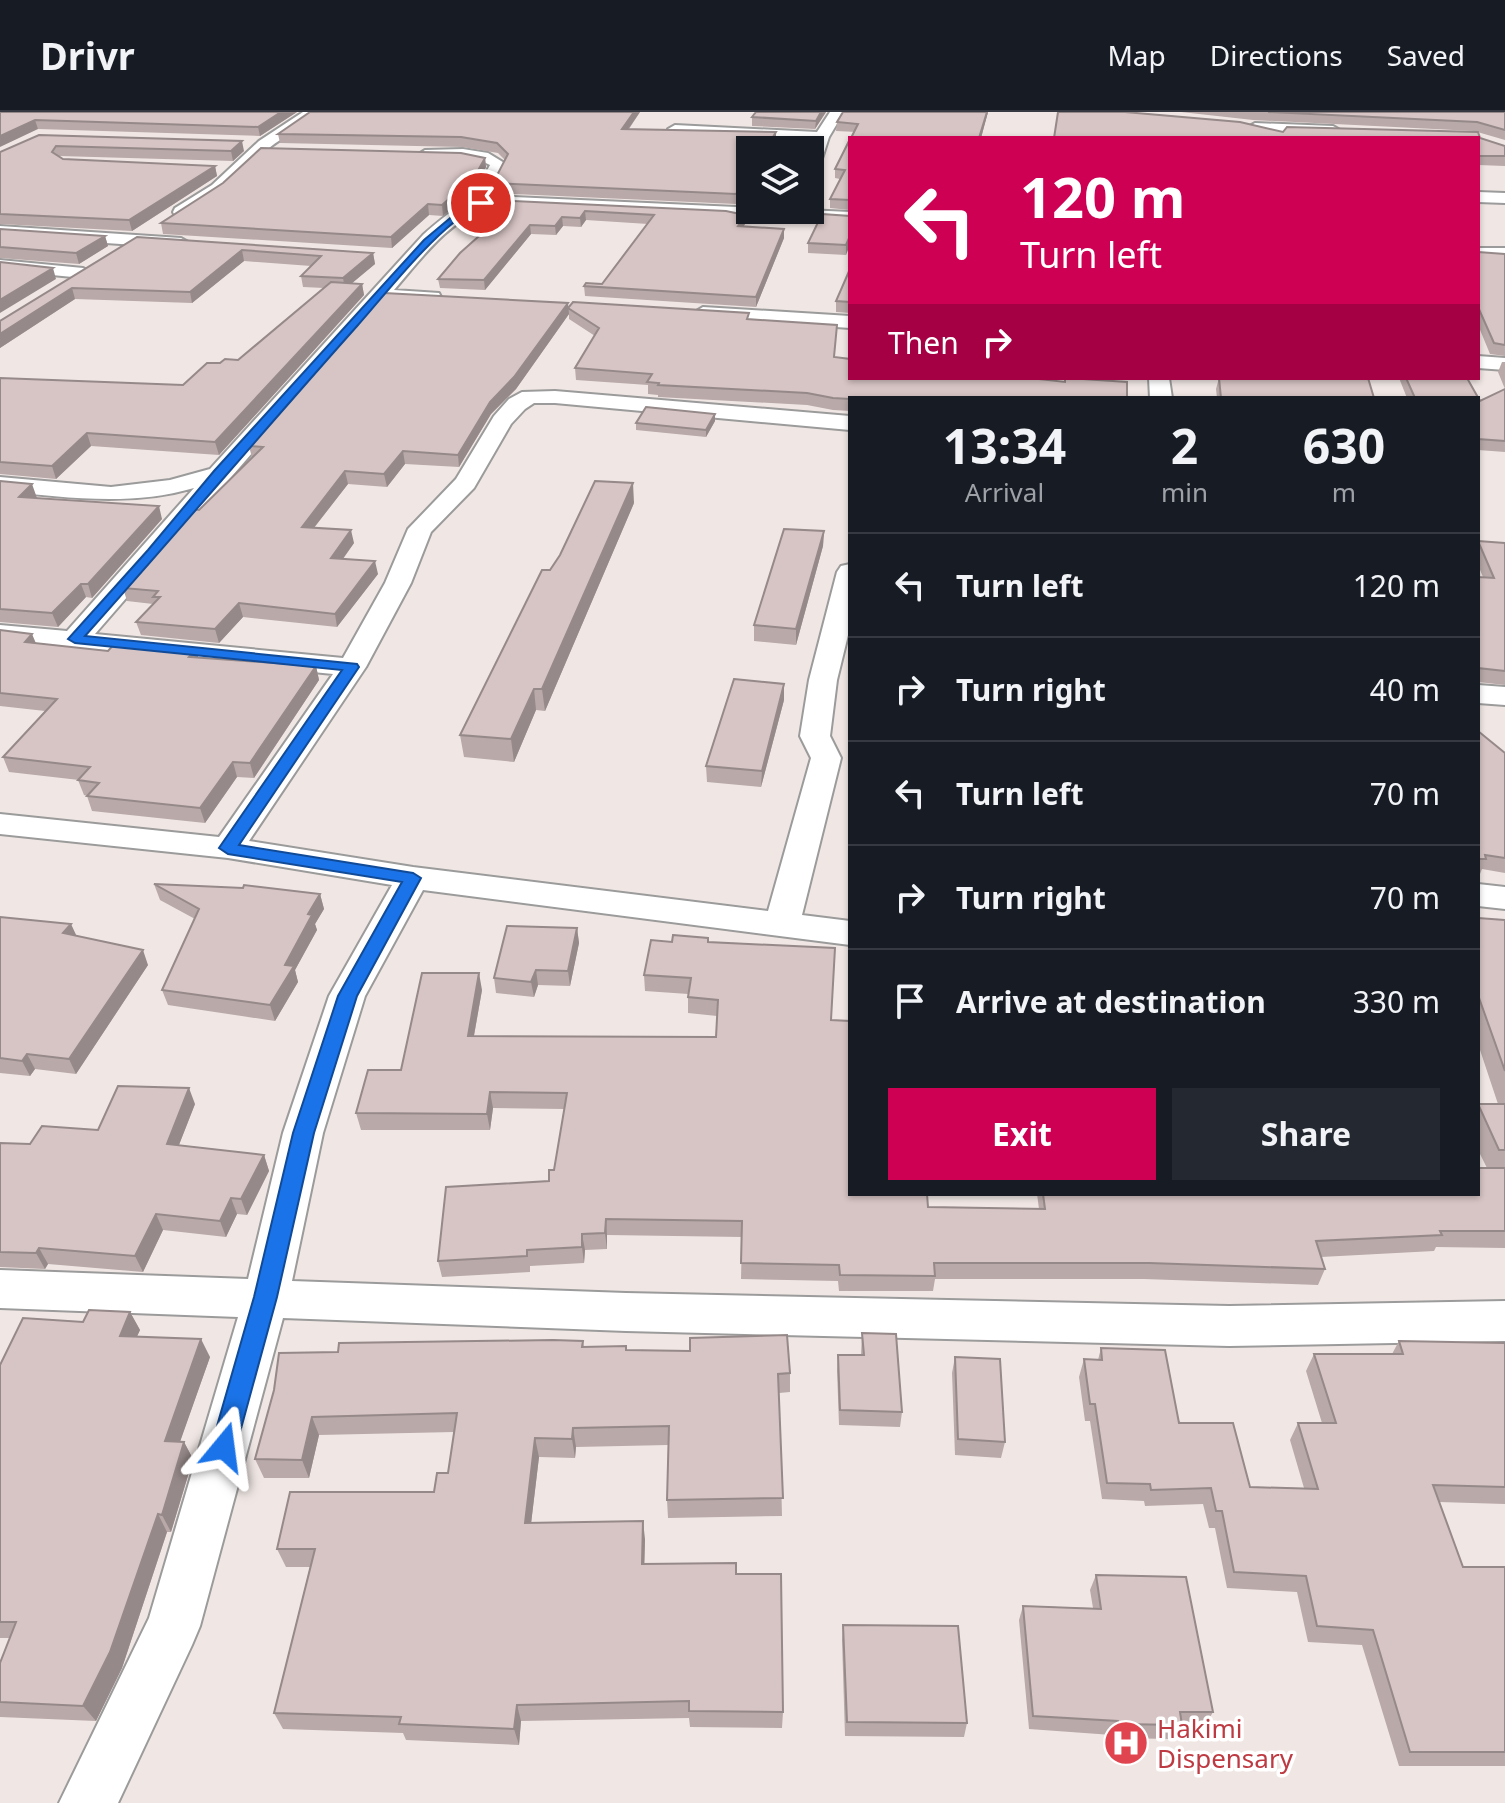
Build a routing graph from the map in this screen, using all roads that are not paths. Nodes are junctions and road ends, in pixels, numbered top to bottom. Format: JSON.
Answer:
{"nodes":[{"id":1,"x":313,"y":112,"type":"edge"},
{"id":2,"x":837,"y":112,"type":"edge"},
{"id":3,"x":675,"y":129,"type":"edge"},
{"id":4,"x":1349,"y":131,"type":"edge"},
{"id":5,"x":1276,"y":136,"type":"edge"},
{"id":6,"x":235,"y":143,"type":"edge"},
{"id":7,"x":826,"y":146,"type":"junction"},
{"id":8,"x":263,"y":147,"type":"junction"},
{"id":9,"x":824,"y":149,"type":"edge"},
{"id":10,"x":291,"y":151,"type":"edge"},
{"id":11,"x":411,"y":154,"type":"edge"},
{"id":12,"x":1480,"y":197,"type":"edge"},
{"id":13,"x":1505,"y":198,"type":"edge"},
{"id":14,"x":470,"y":206,"type":"junction"},
{"id":15,"x":736,"y":210,"type":"edge"},
{"id":16,"x":824,"y":215,"type":"edge"},
{"id":17,"x":848,"y":217,"type":"edge"},
{"id":18,"x":0,"y":231,"type":"edge"},
{"id":19,"x":135,"y":240,"type":"junction"},
{"id":20,"x":196,"y":244,"type":"edge"},
{"id":21,"x":1480,"y":253,"type":"edge"},
{"id":22,"x":1505,"y":253,"type":"edge"},
{"id":23,"x":386,"y":256,"type":"edge"},
{"id":24,"x":414,"y":258,"type":"junction"},
{"id":25,"x":96,"y":264,"type":"junction"},
{"id":26,"x":0,"y":265,"type":"edge"},
{"id":27,"x":59,"y":288,"type":"edge"},
{"id":28,"x":379,"y":295,"type":"junction"},
{"id":29,"x":454,"y":298,"type":"edge"},
{"id":30,"x":682,"y":311,"type":"edge"},
{"id":31,"x":848,"y":322,"type":"edge"},
{"id":32,"x":1480,"y":362,"type":"edge"},
{"id":33,"x":1505,"y":364,"type":"edge"},
{"id":34,"x":848,"y":423,"type":"edge"},
{"id":35,"x":218,"y":474,"type":"junction"},
{"id":36,"x":0,"y":484,"type":"edge"},
{"id":37,"x":848,"y":580,"type":"edge"},
{"id":38,"x":0,"y":633,"type":"edge"},
{"id":39,"x":75,"y":639,"type":"junction"},
{"id":40,"x":352,"y":667,"type":"junction"},
{"id":41,"x":1480,"y":694,"type":"edge"},
{"id":42,"x":1505,"y":696,"type":"edge"},
{"id":43,"x":0,"y":824,"type":"edge"},
{"id":44,"x":228,"y":848,"type":"junction"},
{"id":45,"x":413,"y":878,"type":"junction"},
{"id":46,"x":1480,"y":895,"type":"edge"},
{"id":47,"x":1505,"y":898,"type":"edge"},
{"id":48,"x":782,"y":923,"type":"junction"},
{"id":49,"x":848,"y":933,"type":"edge"},
{"id":50,"x":0,"y":1289,"type":"edge"},
{"id":51,"x":266,"y":1297,"type":"junction"},
{"id":52,"x":1505,"y":1321,"type":"edge"},
{"id":53,"x":88,"y":1803,"type":"edge"}],
"edges":[{"from":1,"to":8,"type":"street"},
{"from":2,"to":7,"type":"street"},
{"from":3,"to":7,"type":"street"},
{"from":4,"to":5,"type":"street"},
{"from":6,"to":8,"type":"street"},
{"from":7,"to":9,"type":"street"},
{"from":8,"to":10,"type":"street"},
{"from":8,"to":19,"type":"street"},
{"from":11,"to":14,"type":"street"},
{"from":12,"to":13,"type":"street"},
{"from":14,"to":15,"type":"street"},
{"from":14,"to":24,"type":"street"},
{"from":16,"to":17,"type":"street"},
{"from":18,"to":19,"type":"street"},
{"from":19,"to":20,"type":"street"},
{"from":19,"to":25,"type":"street"},
{"from":21,"to":22,"type":"street"},
{"from":23,"to":24,"type":"street"},
{"from":24,"to":28,"type":"street"},
{"from":25,"to":26,"type":"street"},
{"from":25,"to":27,"type":"street"},
{"from":28,"to":29,"type":"street"},
{"from":28,"to":35,"type":"street"},
{"from":30,"to":31,"type":"street"},
{"from":32,"to":33,"type":"street"},
{"from":34,"to":40,"type":"street"},
{"from":35,"to":36,"type":"street"},
{"from":35,"to":39,"type":"street"},
{"from":37,"to":48,"type":"street"},
{"from":38,"to":39,"type":"street"},
{"from":39,"to":40,"type":"street"},
{"from":40,"to":44,"type":"street"},
{"from":41,"to":42,"type":"street"},
{"from":43,"to":44,"type":"street"},
{"from":44,"to":45,"type":"street"},
{"from":45,"to":48,"type":"street"},
{"from":45,"to":51,"type":"street"},
{"from":46,"to":47,"type":"street"},
{"from":48,"to":49,"type":"street"},
{"from":50,"to":51,"type":"street"},
{"from":51,"to":52,"type":"street"},
{"from":51,"to":53,"type":"street"}]}
